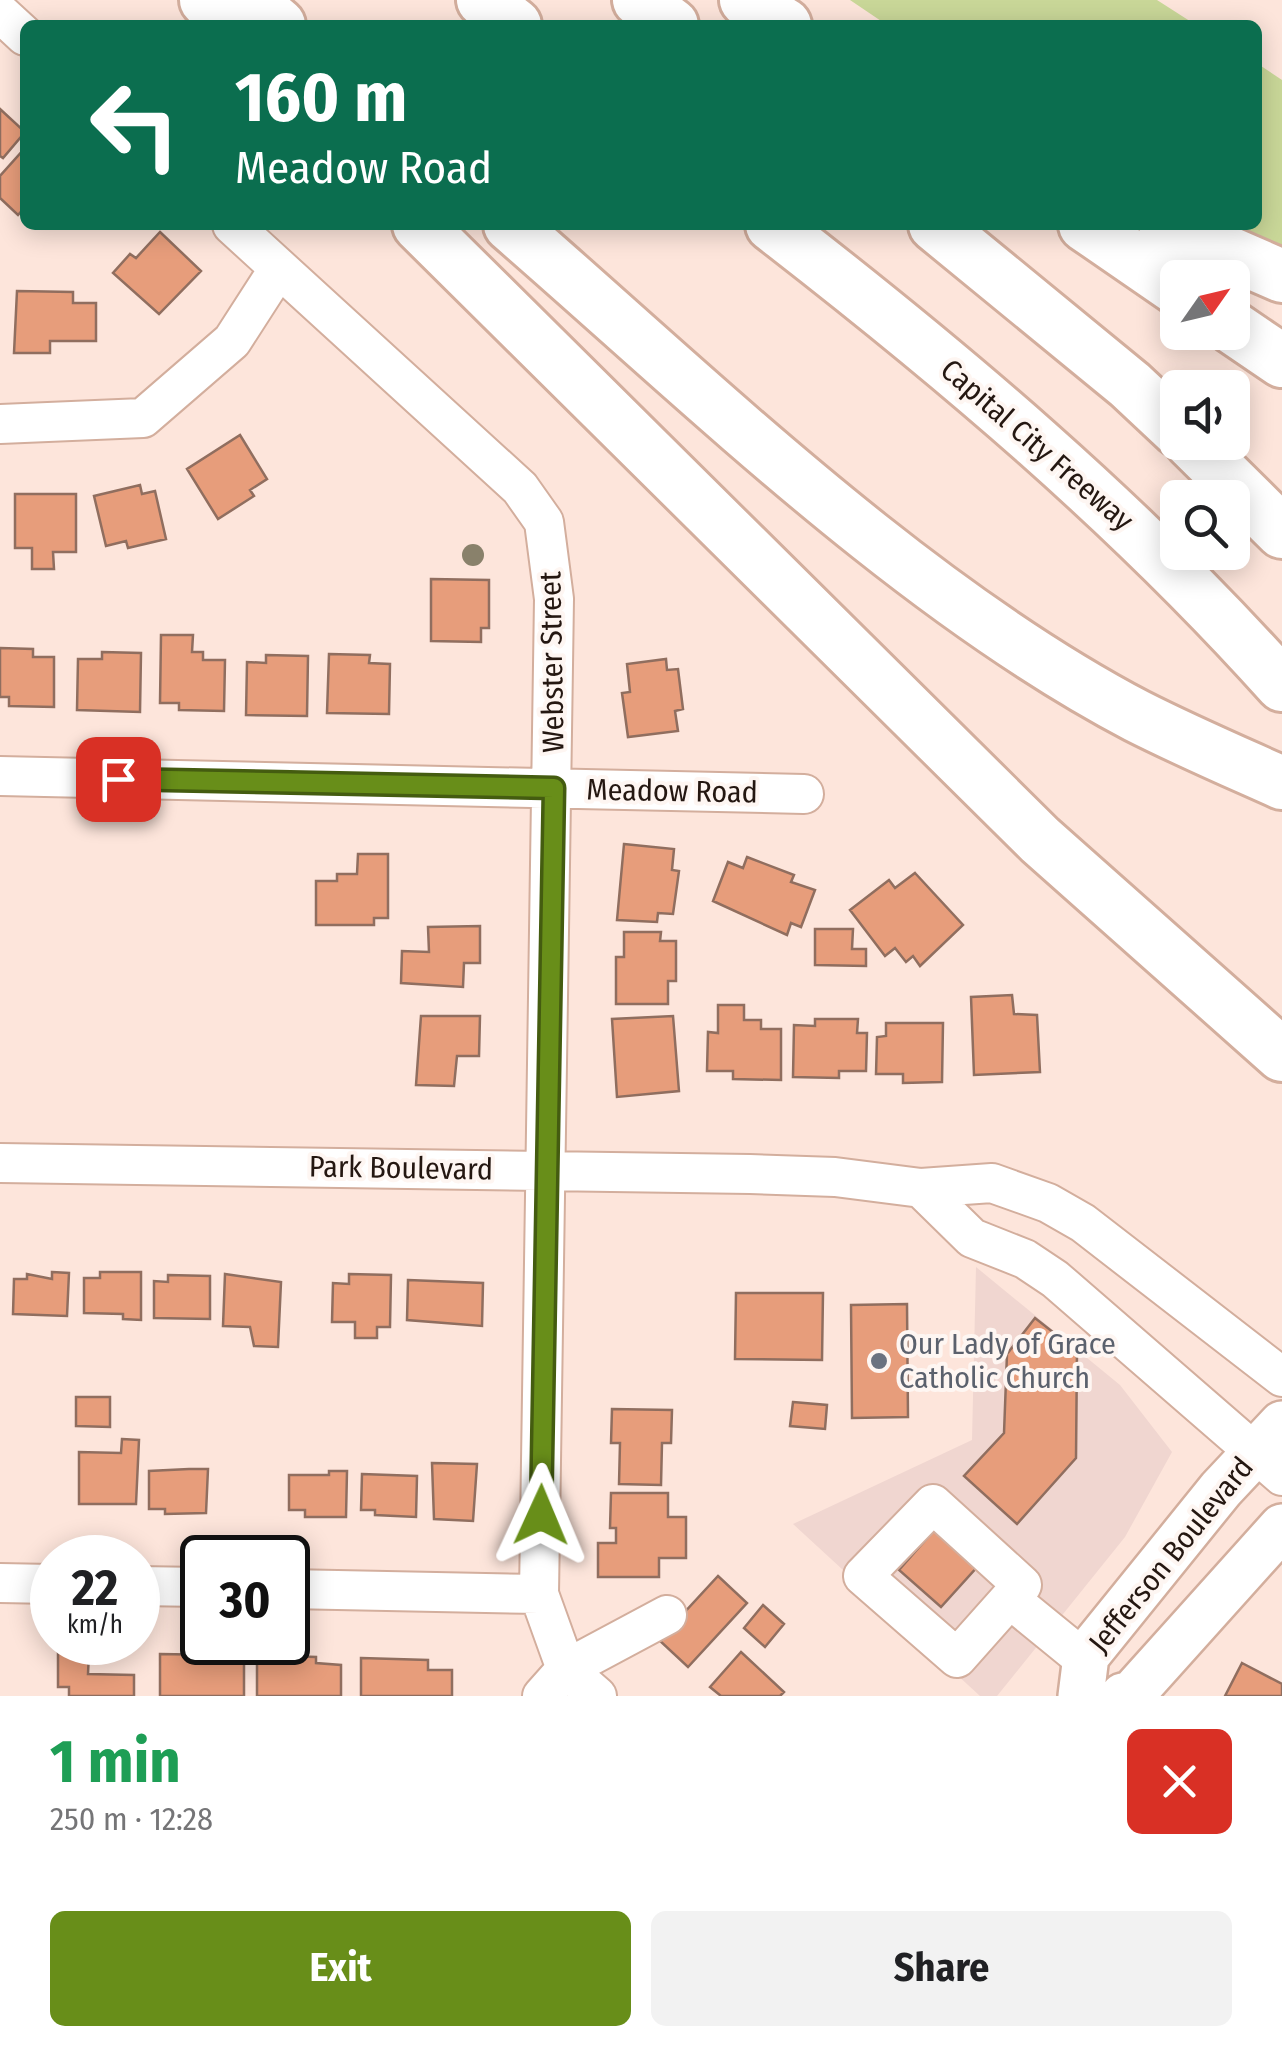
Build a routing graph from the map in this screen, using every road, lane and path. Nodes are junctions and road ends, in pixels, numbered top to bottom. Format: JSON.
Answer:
{"nodes":[{"id":1,"x":206,"y":0,"type":"edge"},
{"id":2,"x":250,"y":0,"type":"edge"},
{"id":3,"x":483,"y":0,"type":"edge"},
{"id":4,"x":638,"y":0,"type":"edge"},
{"id":5,"x":746,"y":0,"type":"edge"},
{"id":6,"x":0,"y":13,"type":"edge"},
{"id":7,"x":224,"y":20,"type":"edge"},
{"id":8,"x":273,"y":20,"type":"edge"},
{"id":9,"x":509,"y":20,"type":"edge"},
{"id":10,"x":665,"y":20,"type":"edge"},
{"id":11,"x":777,"y":20,"type":"edge"},
{"id":12,"x":20,"y":31,"type":"edge"},
{"id":13,"x":237,"y":230,"type":"edge"},
{"id":14,"x":424,"y":230,"type":"edge"},
{"id":15,"x":516,"y":230,"type":"edge"},
{"id":16,"x":778,"y":230,"type":"edge"},
{"id":17,"x":941,"y":230,"type":"edge"},
{"id":18,"x":1093,"y":230,"type":"edge"},
{"id":19,"x":1176,"y":230,"type":"edge"},
{"id":20,"x":279,"y":268,"type":"junction"},
{"id":21,"x":1160,"y":276,"type":"edge"},
{"id":22,"x":1282,"y":276,"type":"edge"},
{"id":23,"x":1250,"y":339,"type":"edge"},
{"id":24,"x":1282,"y":361,"type":"edge"},
{"id":25,"x":1160,"y":413,"type":"edge"},
{"id":26,"x":0,"y":424,"type":"edge"},
{"id":27,"x":1209,"y":460,"type":"edge"},
{"id":28,"x":1282,"y":532,"type":"edge"},
{"id":29,"x":1282,"y":685,"type":"edge"},
{"id":30,"x":0,"y":776,"type":"edge"},
{"id":31,"x":1282,"y":783,"type":"edge"},
{"id":32,"x":554,"y":788,"type":"junction"},
{"id":33,"x":804,"y":794,"type":"dead end"},
{"id":34,"x":1282,"y":1054,"type":"edge"},
{"id":35,"x":0,"y":1163,"type":"edge"},
{"id":36,"x":545,"y":1170,"type":"junction"},
{"id":37,"x":921,"y":1188,"type":"junction"},
{"id":38,"x":1282,"y":1377,"type":"edge"},
{"id":39,"x":1272,"y":1450,"type":"edge"},
{"id":40,"x":1282,"y":1527,"type":"edge"},
{"id":41,"x":0,"y":1583,"type":"edge"},
{"id":42,"x":30,"y":1584,"type":"edge"},
{"id":43,"x":310,"y":1589,"type":"edge"},
{"id":44,"x":539,"y":1594,"type":"junction"},
{"id":45,"x":1010,"y":1599,"type":"dead end"},
{"id":46,"x":667,"y":1615,"type":"dead end"},
{"id":47,"x":1083,"y":1678,"type":"edge"},
{"id":48,"x":554,"y":1683,"type":"edge"},
{"id":49,"x":597,"y":1696,"type":"edge"},
{"id":50,"x":1124,"y":1696,"type":"edge"}],
"edges":[{"from":1,"to":7,"type":"highway"},
{"from":2,"to":8,"type":"highway"},
{"from":3,"to":9,"type":"highway"},
{"from":4,"to":10,"type":"highway"},
{"from":5,"to":11,"type":"highway"},
{"from":6,"to":12,"type":"street"},
{"from":13,"to":20,"type":"street","name":"Webster Street"},
{"from":14,"to":34,"type":"highway"},
{"from":15,"to":31,"type":"highway"},
{"from":16,"to":29,"type":"highway","name":"Capital City Freeway"},
{"from":17,"to":25,"type":"highway"},
{"from":18,"to":21,"type":"highway"},
{"from":19,"to":22,"type":"highway"},
{"from":20,"to":26,"type":"street"},
{"from":20,"to":32,"type":"street","name":"Webster Street"},
{"from":23,"to":24,"type":"highway"},
{"from":27,"to":28,"type":"highway"},
{"from":30,"to":32,"type":"street","name":"Meadow Road"},
{"from":32,"to":33,"type":"street","name":"Meadow Road"},
{"from":32,"to":36,"type":"street","name":"Webster Street"},
{"from":35,"to":36,"type":"street","name":"Park Boulevard"},
{"from":36,"to":37,"type":"street","name":"Park Boulevard"},
{"from":36,"to":44,"type":"street","name":"Webster Street"},
{"from":37,"to":38,"type":"street","name":"Park Boulevard"},
{"from":37,"to":39,"type":"street"},
{"from":39,"to":47,"type":"main road","name":"Jefferson Boulevard"},
{"from":40,"to":50,"type":"main road","name":"Jefferson Boulevard"},
{"from":41,"to":42,"type":"street"},
{"from":43,"to":44,"type":"street"},
{"from":44,"to":48,"type":"street","name":"Webster Street"},
{"from":45,"to":47,"type":"street"},
{"from":46,"to":48,"type":"street"},
{"from":48,"to":49,"type":"street","name":"Webster Street"}]}
